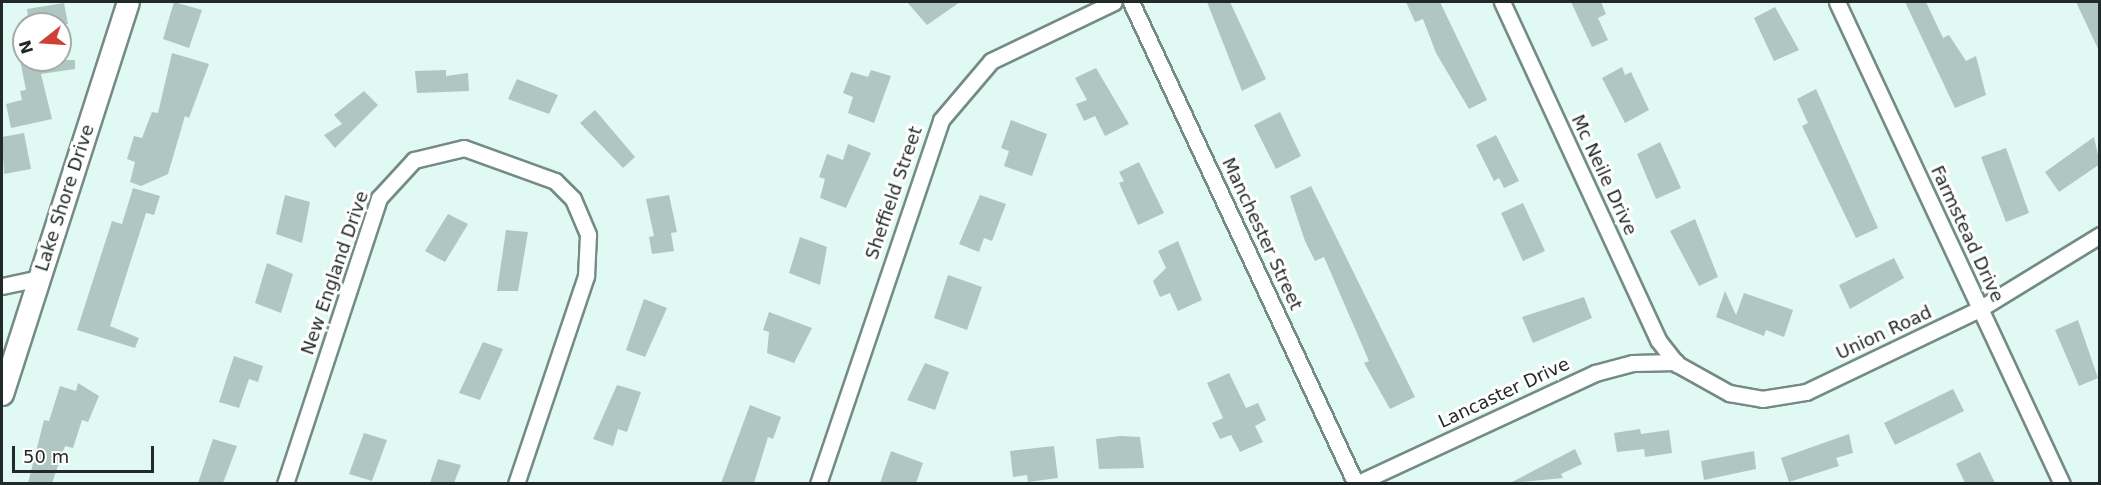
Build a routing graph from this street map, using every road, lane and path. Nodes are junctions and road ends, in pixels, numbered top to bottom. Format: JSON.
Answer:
{"nodes":[{"id":1,"x":128,"y":2,"type":"edge"},
{"id":2,"x":1114,"y":2,"type":"edge"},
{"id":3,"x":1131,"y":2,"type":"edge"},
{"id":4,"x":1502,"y":2,"type":"edge"},
{"id":5,"x":1838,"y":2,"type":"edge"},
{"id":6,"x":2100,"y":235,"type":"edge"},
{"id":7,"x":39,"y":278,"type":"junction"},
{"id":8,"x":2,"y":286,"type":"edge"},
{"id":9,"x":1981,"y":308,"type":"junction"},
{"id":10,"x":1676,"y":362,"type":"junction"},
{"id":11,"x":2,"y":394,"type":"edge"},
{"id":12,"x":285,"y":483,"type":"edge"},
{"id":13,"x":516,"y":483,"type":"edge"},
{"id":14,"x":818,"y":483,"type":"edge"},
{"id":15,"x":1356,"y":483,"type":"edge"},
{"id":16,"x":2062,"y":483,"type":"edge"}],
"edges":[{"from":1,"to":7,"type":"street","name":"Lake Shore Drive"},
{"from":2,"to":14,"type":"street","name":"Sheffield Street"},
{"from":3,"to":15,"type":"street","name":"Manchester Street"},
{"from":4,"to":10,"type":"street","name":"Mc Neile Drive"},
{"from":5,"to":9,"type":"street","name":"Farmstead Drive"},
{"from":6,"to":9,"type":"street","name":"Union Road"},
{"from":7,"to":8,"type":"street"},
{"from":7,"to":11,"type":"street","name":"Lake Shore Drive"},
{"from":9,"to":10,"type":"street","name":"Union Road"},
{"from":9,"to":16,"type":"street","name":"Farmstead Drive"},
{"from":10,"to":15,"type":"street","name":"Lancaster Drive"},
{"from":12,"to":13,"type":"street","name":"New England Drive"}]}
